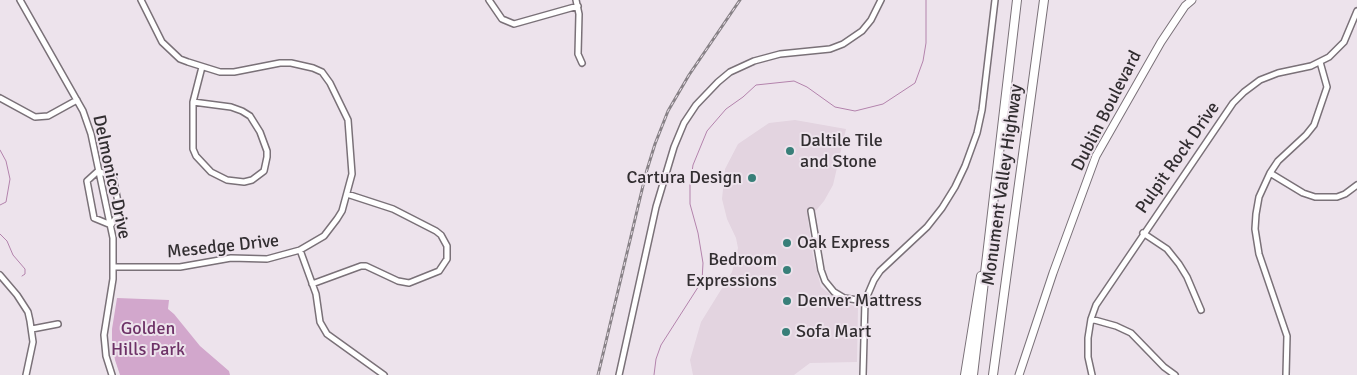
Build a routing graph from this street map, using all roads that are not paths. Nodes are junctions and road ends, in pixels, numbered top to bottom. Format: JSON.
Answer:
{"nodes":[{"id":1,"x":20,"y":0,"type":"edge"},
{"id":2,"x":140,"y":0,"type":"edge"},
{"id":3,"x":489,"y":0,"type":"edge"},
{"id":4,"x":576,"y":0,"type":"edge"},
{"id":5,"x":881,"y":0,"type":"edge"},
{"id":6,"x":994,"y":0,"type":"edge"},
{"id":7,"x":1017,"y":0,"type":"edge"},
{"id":8,"x":1044,"y":0,"type":"edge"},
{"id":9,"x":1192,"y":0,"type":"edge"},
{"id":10,"x":578,"y":6,"type":"junction"},
{"id":11,"x":1357,"y":11,"type":"edge"},
{"id":12,"x":1320,"y":62,"type":"junction"},
{"id":13,"x":582,"y":63,"type":"dead end"},
{"id":14,"x":202,"y":67,"type":"junction"},
{"id":15,"x":0,"y":98,"type":"edge"},
{"id":16,"x":77,"y":100,"type":"junction"},
{"id":17,"x":193,"y":102,"type":"junction"},
{"id":18,"x":98,"y":171,"type":"junction"},
{"id":19,"x":1270,"y":173,"type":"junction"},
{"id":20,"x":1357,"y":185,"type":"edge"},
{"id":21,"x":347,"y":194,"type":"junction"},
{"id":22,"x":811,"y":212,"type":"dead end"},
{"id":23,"x":111,"y":225,"type":"junction"},
{"id":24,"x":1143,"y":233,"type":"junction"},
{"id":25,"x":300,"y":250,"type":"junction"},
{"id":26,"x":987,"y":257,"type":"junction"},
{"id":27,"x":114,"y":267,"type":"junction"},
{"id":28,"x":0,"y":274,"type":"edge"},
{"id":29,"x":312,"y":284,"type":"junction"},
{"id":30,"x":865,"y":302,"type":"junction"},
{"id":31,"x":1201,"y":310,"type":"dead end"},
{"id":32,"x":1091,"y":319,"type":"junction"},
{"id":33,"x":58,"y":324,"type":"dead end"},
{"id":34,"x":32,"y":329,"type":"junction"},
{"id":35,"x":26,"y":375,"type":"edge"},
{"id":36,"x":112,"y":375,"type":"edge"},
{"id":37,"x":384,"y":375,"type":"edge"},
{"id":38,"x":619,"y":375,"type":"edge"},
{"id":39,"x":863,"y":375,"type":"edge"},
{"id":40,"x":965,"y":375,"type":"edge"},
{"id":41,"x":973,"y":375,"type":"edge"},
{"id":42,"x":993,"y":375,"type":"edge"},
{"id":43,"x":1020,"y":375,"type":"edge"},
{"id":44,"x":1092,"y":375,"type":"edge"},
{"id":45,"x":1175,"y":375,"type":"edge"},
{"id":46,"x":1286,"y":375,"type":"edge"}],
"edges":[{"from":1,"to":16,"type":"street","name":"Delmonico Drive"},
{"from":2,"to":14,"type":"street","name":"Mesedge Drive"},
{"from":3,"to":10,"type":"street"},
{"from":4,"to":10,"type":"street"},
{"from":5,"to":38,"type":"street"},
{"from":6,"to":30,"type":"street"},
{"from":7,"to":26,"type":"highway","name":"Monument Valley Highway"},
{"from":8,"to":42,"type":"highway","name":"Monument Valley Highway"},
{"from":9,"to":43,"type":"main road","name":"Dublin Boulevard"},
{"from":10,"to":13,"type":"street"},
{"from":11,"to":12,"type":"street","name":"Pulpit Rock Drive"},
{"from":12,"to":19,"type":"street"},
{"from":12,"to":24,"type":"street","name":"Pulpit Rock Drive"},
{"from":14,"to":17,"type":"street"},
{"from":14,"to":21,"type":"street","name":"Mesedge Drive"},
{"from":15,"to":16,"type":"street"},
{"from":16,"to":18,"type":"street","name":"Delmonico Drive"},
{"from":17,"to":17,"type":"street"},
{"from":18,"to":23,"type":"street","name":"Delmonico Drive"},
{"from":18,"to":23,"type":"street"},
{"from":18,"to":23,"type":"street"},
{"from":19,"to":20,"type":"street"},
{"from":19,"to":46,"type":"street"},
{"from":21,"to":25,"type":"street","name":"Mesedge Drive"},
{"from":21,"to":29,"type":"street"},
{"from":22,"to":30,"type":"street"},
{"from":23,"to":27,"type":"street","name":"Delmonico Drive"},
{"from":24,"to":31,"type":"street"},
{"from":24,"to":32,"type":"street","name":"Pulpit Rock Drive"},
{"from":25,"to":27,"type":"street","name":"Mesedge Drive"},
{"from":25,"to":29,"type":"street"},
{"from":26,"to":40,"type":"highway"},
{"from":26,"to":41,"type":"highway","name":"Monument Valley Highway"},
{"from":27,"to":36,"type":"street","name":"Delmonico Drive"},
{"from":28,"to":34,"type":"street"},
{"from":29,"to":37,"type":"street"},
{"from":30,"to":39,"type":"street"},
{"from":32,"to":44,"type":"street","name":"Pulpit Rock Drive"},
{"from":32,"to":45,"type":"street"},
{"from":33,"to":34,"type":"street"},
{"from":34,"to":35,"type":"street"}]}
